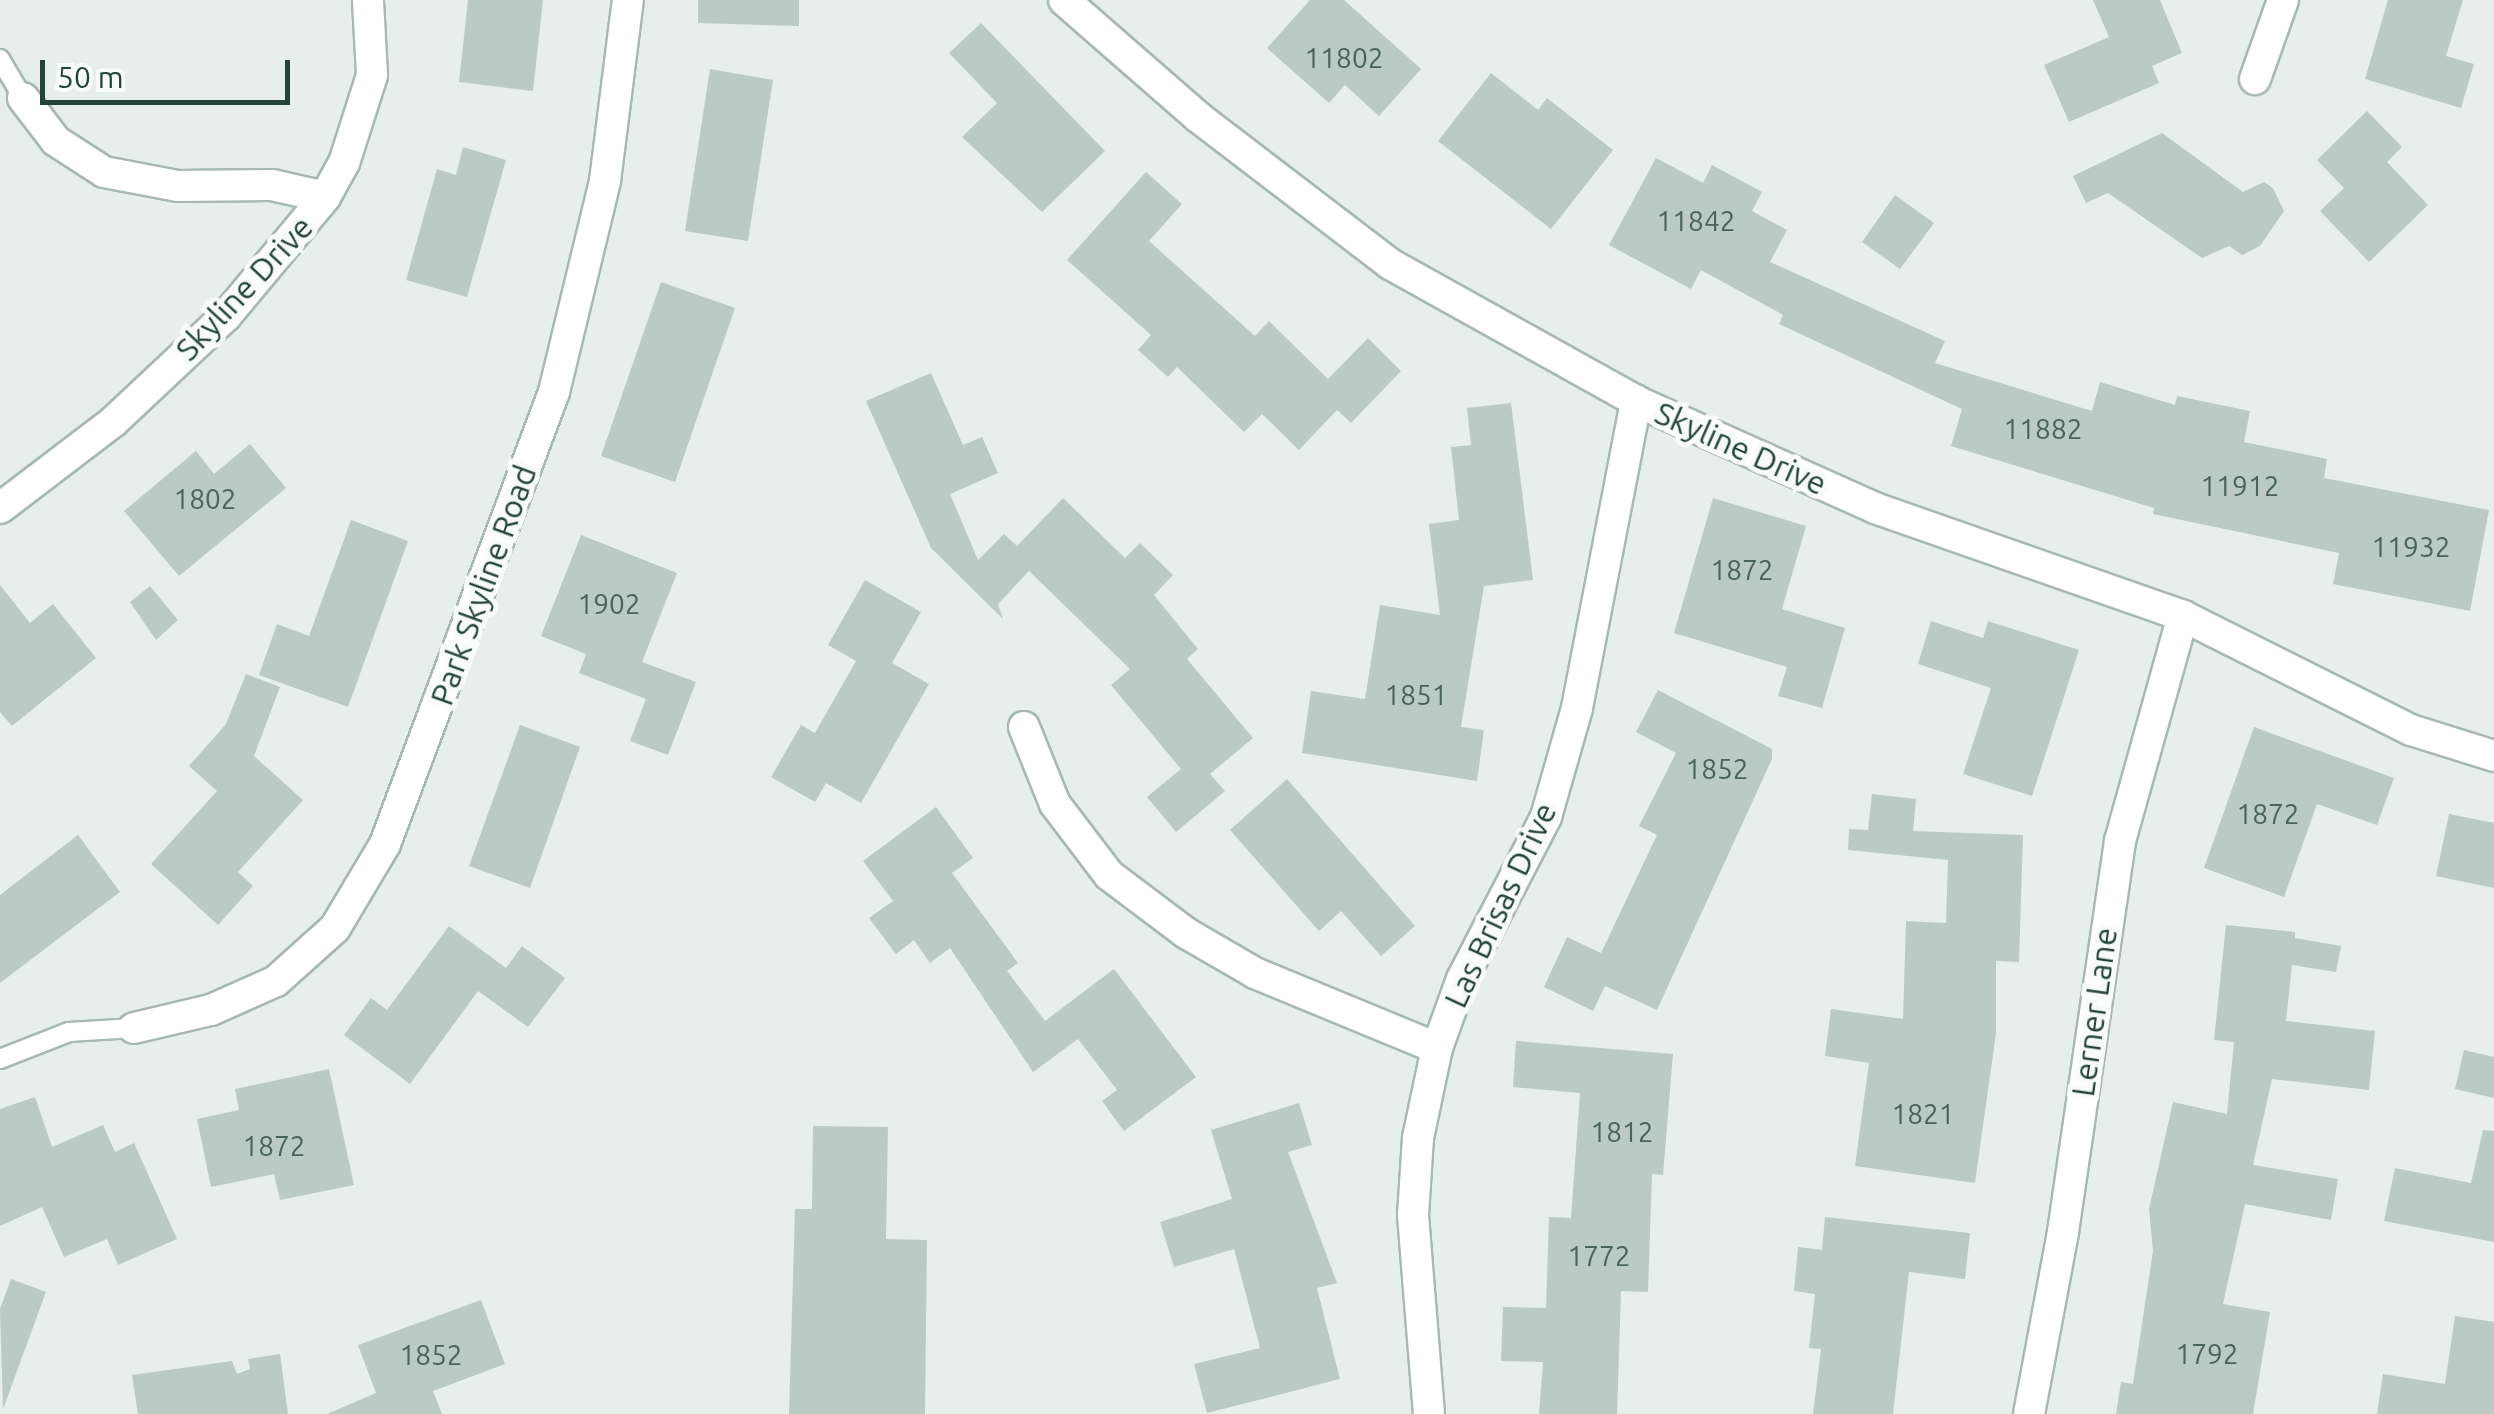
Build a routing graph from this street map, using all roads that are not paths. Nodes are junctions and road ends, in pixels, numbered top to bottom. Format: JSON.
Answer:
{"nodes":[{"id":1,"x":368,"y":0,"type":"edge"},
{"id":2,"x":628,"y":0,"type":"edge"},
{"id":3,"x":1064,"y":0,"type":"edge"},
{"id":4,"x":2283,"y":0,"type":"edge"},
{"id":5,"x":0,"y":59,"type":"edge"},
{"id":6,"x":2255,"y":79,"type":"dead end"},
{"id":7,"x":23,"y":98,"type":"joint"},
{"id":8,"x":325,"y":197,"type":"junction"},
{"id":9,"x":1636,"y":401,"type":"junction"},
{"id":10,"x":0,"y":508,"type":"edge"},
{"id":11,"x":2183,"y":616,"type":"junction"},
{"id":12,"x":1024,"y":728,"type":"dead end"},
{"id":13,"x":2494,"y":756,"type":"edge"},
{"id":14,"x":134,"y":1028,"type":"joint"},
{"id":15,"x":1437,"y":1048,"type":"junction"},
{"id":16,"x":0,"y":1059,"type":"edge"},
{"id":17,"x":1429,"y":1414,"type":"edge"},
{"id":18,"x":2029,"y":1414,"type":"edge"}],
"edges":[{"from":1,"to":8,"type":"street","name":"Skyline Drive"},
{"from":2,"to":14,"type":"street","name":"Park Skyline Road"},
{"from":3,"to":9,"type":"street","name":"Skyline Drive"},
{"from":4,"to":6,"type":"street"},
{"from":5,"to":7,"type":"lane"},
{"from":7,"to":8,"type":"street"},
{"from":8,"to":10,"type":"street","name":"Skyline Drive"},
{"from":9,"to":11,"type":"street","name":"Skyline Drive"},
{"from":9,"to":15,"type":"street","name":"Las Brisas Drive"},
{"from":11,"to":13,"type":"street","name":"Skyline Drive"},
{"from":11,"to":18,"type":"street","name":"Lerner Lane"},
{"from":12,"to":15,"type":"street"},
{"from":14,"to":16,"type":"lane"},
{"from":15,"to":17,"type":"street","name":"Las Brisas Drive"}]}
